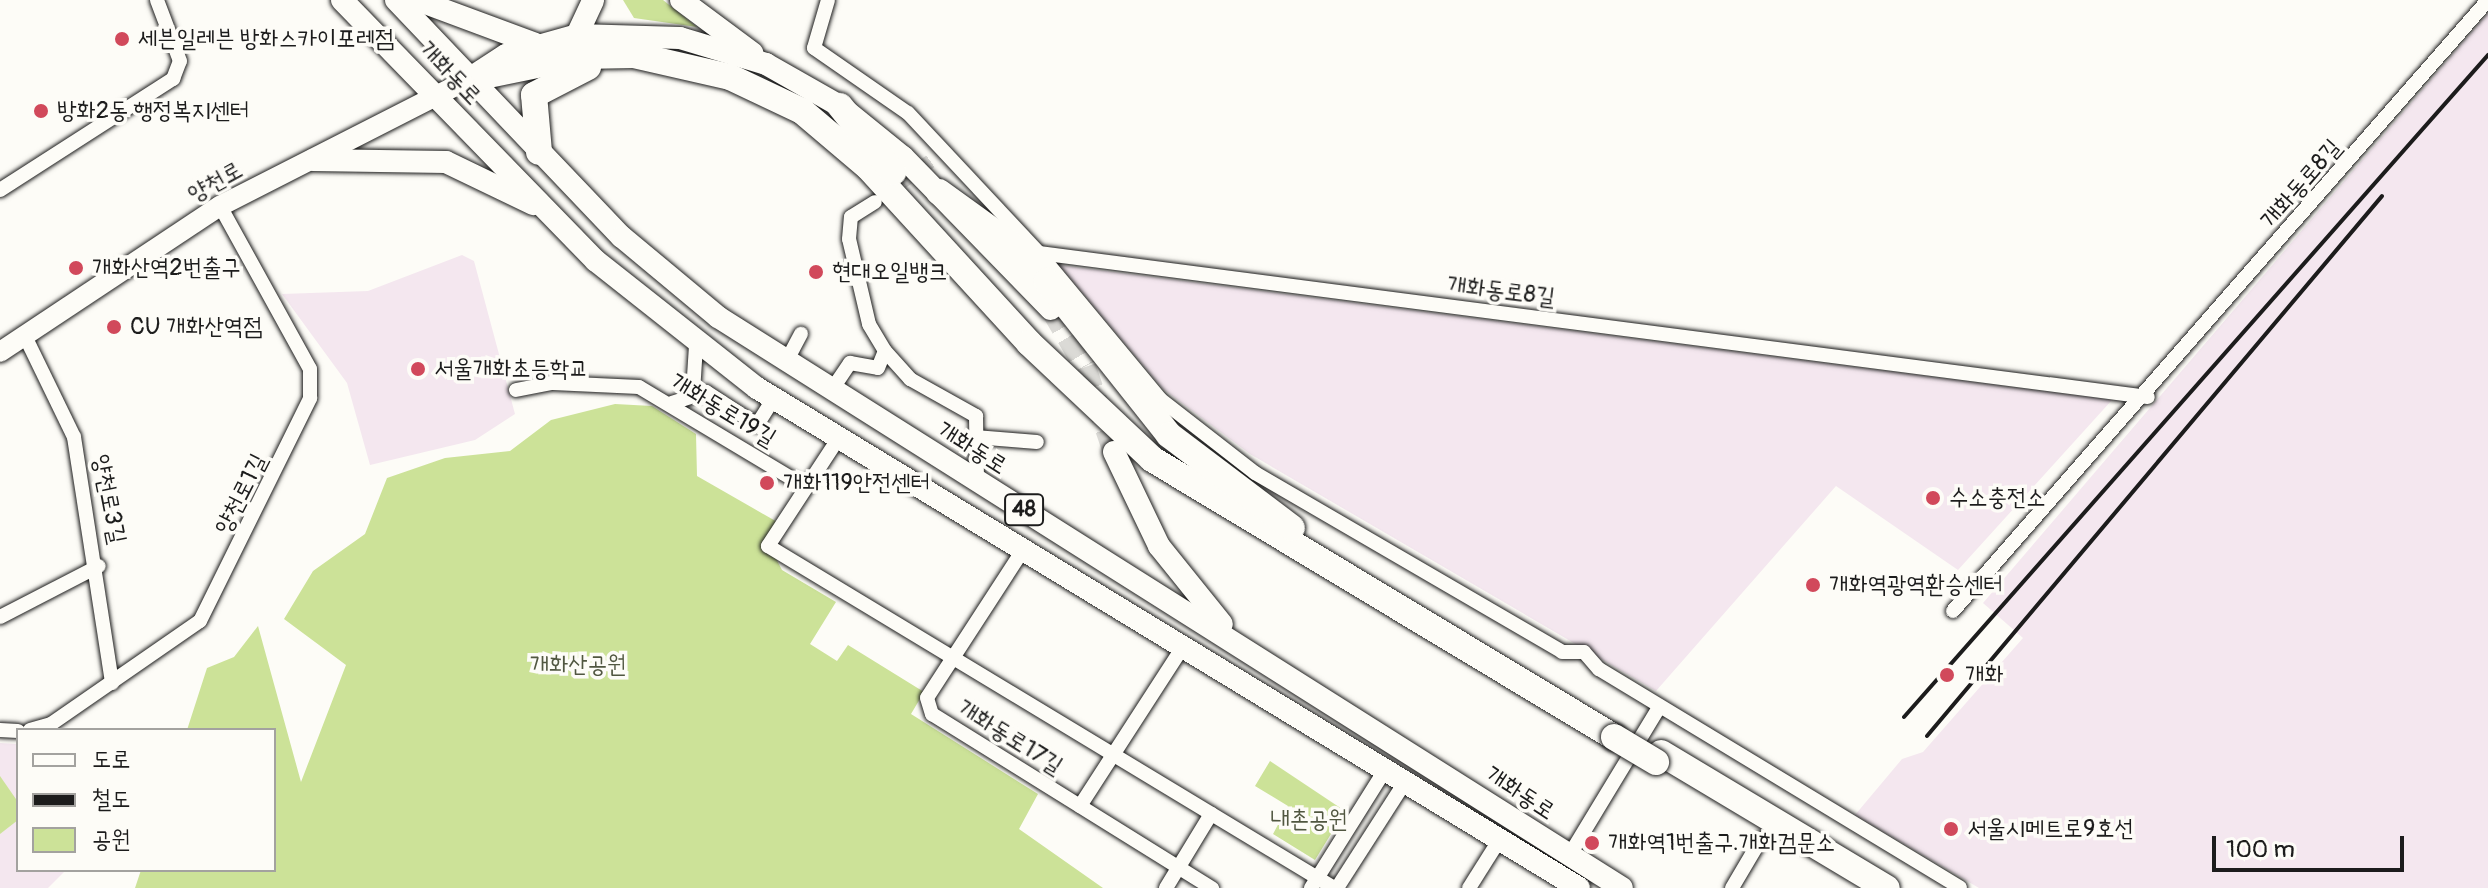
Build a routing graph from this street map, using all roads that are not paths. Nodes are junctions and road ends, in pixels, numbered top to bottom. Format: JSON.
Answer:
{"nodes":[{"id":1,"x":157,"y":0,"type":"edge"},
{"id":2,"x":342,"y":0,"type":"edge"},
{"id":3,"x":396,"y":0,"type":"edge"},
{"id":4,"x":417,"y":0,"type":"edge"},
{"id":5,"x":593,"y":0,"type":"edge"},
{"id":6,"x":681,"y":0,"type":"edge"},
{"id":7,"x":828,"y":0,"type":"edge"},
{"id":8,"x":2488,"y":0,"type":"edge"},
{"id":9,"x":577,"y":35,"type":"junction"},
{"id":10,"x":535,"y":44,"type":"junction"},
{"id":11,"x":634,"y":55,"type":"junction"},
{"id":12,"x":766,"y":64,"type":"junction"},
{"id":13,"x":469,"y":79,"type":"junction"},
{"id":14,"x":438,"y":98,"type":"junction"},
{"id":15,"x":840,"y":106,"type":"junction"},
{"id":16,"x":539,"y":152,"type":"junction"},
{"id":17,"x":313,"y":160,"type":"junction"},
{"id":18,"x":0,"y":190,"type":"edge"},
{"id":19,"x":939,"y":192,"type":"junction"},
{"id":20,"x":875,"y":202,"type":"tunnel mouth"},
{"id":21,"x":220,"y":206,"type":"junction"},
{"id":22,"x":547,"y":211,"type":"junction"},
{"id":23,"x":1039,"y":253,"type":"junction"},
{"id":24,"x":1051,"y":309,"type":"tunnel mouth"},
{"id":25,"x":24,"y":334,"type":"junction"},
{"id":26,"x":801,"y":334,"type":"dead end"},
{"id":27,"x":696,"y":345,"type":"junction"},
{"id":28,"x":885,"y":351,"type":"junction"},
{"id":29,"x":0,"y":352,"type":"edge"},
{"id":30,"x":786,"y":362,"type":"junction"},
{"id":31,"x":516,"y":390,"type":"dead end"},
{"id":32,"x":831,"y":391,"type":"junction"},
{"id":33,"x":693,"y":392,"type":"junction"},
{"id":34,"x":2148,"y":397,"type":"junction"},
{"id":35,"x":773,"y":399,"type":"junction"},
{"id":36,"x":672,"y":403,"type":"junction"},
{"id":37,"x":757,"y":425,"type":"junction"},
{"id":38,"x":975,"y":437,"type":"junction"},
{"id":39,"x":838,"y":439,"type":"junction"},
{"id":40,"x":1037,"y":442,"type":"dead end"},
{"id":41,"x":741,"y":448,"type":"junction"},
{"id":42,"x":1114,"y":452,"type":"tunnel mouth"},
{"id":43,"x":977,"y":481,"type":"junction"},
{"id":44,"x":806,"y":487,"type":"junction"},
{"id":45,"x":1023,"y":550,"type":"junction"},
{"id":46,"x":1324,"y":551,"type":"junction"},
{"id":47,"x":99,"y":566,"type":"junction"},
{"id":48,"x":1953,"y":611,"type":"dead end"},
{"id":49,"x":0,"y":617,"type":"edge"},
{"id":50,"x":1232,"y":638,"type":"junction"},
{"id":51,"x":1183,"y":647,"type":"junction"},
{"id":52,"x":955,"y":659,"type":"junction"},
{"id":53,"x":112,"y":683,"type":"junction"},
{"id":54,"x":1660,"y":706,"type":"junction"},
{"id":55,"x":33,"y":728,"type":"edge"},
{"id":56,"x":1616,"y":732,"type":"junction"},
{"id":57,"x":1113,"y":755,"type":"junction"},
{"id":58,"x":1395,"y":776,"type":"junction"},
{"id":59,"x":1080,"y":806,"type":"junction"},
{"id":60,"x":1211,"y":814,"type":"junction"},
{"id":61,"x":1500,"y":839,"type":"junction"},
{"id":62,"x":1761,"y":839,"type":"dead end"},
{"id":63,"x":1815,"y":851,"type":"junction"},
{"id":64,"x":1569,"y":856,"type":"junction"},
{"id":65,"x":1178,"y":867,"type":"junction"},
{"id":66,"x":1314,"y":883,"type":"edge"},
{"id":67,"x":1166,"y":888,"type":"edge"},
{"id":68,"x":1212,"y":888,"type":"edge"},
{"id":69,"x":1335,"y":888,"type":"edge"},
{"id":70,"x":1469,"y":888,"type":"edge"},
{"id":71,"x":1579,"y":888,"type":"edge"},
{"id":72,"x":1622,"y":888,"type":"edge"},
{"id":73,"x":1732,"y":888,"type":"edge"},
{"id":74,"x":1866,"y":888,"type":"edge"},
{"id":75,"x":1887,"y":888,"type":"edge"},
{"id":76,"x":1960,"y":888,"type":"edge"}],
"edges":[{"from":1,"to":18,"type":"street"},
{"from":2,"to":14,"type":"main road","name":"개화동로"},
{"from":3,"to":13,"type":"main road","name":"개화동로","number":"48"},
{"from":4,"to":10,"type":"main road"},
{"from":5,"to":9,"type":"main road"},
{"from":6,"to":12,"type":"main road"},
{"from":7,"to":23,"type":"street"},
{"from":8,"to":34,"type":"street","name":"개화동로8길"},
{"from":9,"to":10,"type":"main road"},
{"from":9,"to":12,"type":"main road"},
{"from":10,"to":13,"type":"main road"},
{"from":11,"to":13,"type":"highway"},
{"from":11,"to":16,"type":"highway"},
{"from":11,"to":56,"type":"highway"},
{"from":12,"to":15,"type":"main road"},
{"from":13,"to":14,"type":"main road","name":"양천로"},
{"from":13,"to":16,"type":"main road","name":"개화동로","number":"48"},
{"from":14,"to":17,"type":"main road","name":"양천로"},
{"from":14,"to":22,"type":"main road","name":"개화동로","number":"48"},
{"from":15,"to":19,"type":"main road"},
{"from":15,"to":46,"type":"highway"},
{"from":16,"to":30,"type":"main road","name":"개화동로","number":"48"},
{"from":17,"to":21,"type":"main road","name":"양천로"},
{"from":17,"to":22,"type":"main road"},
{"from":19,"to":24,"type":"main road"},
{"from":19,"to":46,"type":"highway"},
{"from":20,"to":28,"type":"street"},
{"from":21,"to":25,"type":"main road","name":"양천로"},
{"from":21,"to":53,"type":"street","name":"양천로1길"},
{"from":22,"to":27,"type":"main road","name":"개화동로","number":"48"},
{"from":23,"to":34,"type":"street","name":"개화동로8길"},
{"from":23,"to":54,"type":"street"},
{"from":25,"to":29,"type":"main road","name":"양천로"},
{"from":25,"to":47,"type":"street","name":"양천로3길"},
{"from":26,"to":30,"type":"street"},
{"from":27,"to":33,"type":"street"},
{"from":27,"to":35,"type":"main road","name":"개화동로","number":"48"},
{"from":28,"to":32,"type":"street"},
{"from":28,"to":38,"type":"street"},
{"from":30,"to":32,"type":"main road","name":"개화동로","number":"48"},
{"from":31,"to":36,"type":"street","name":"개화동로19길"},
{"from":32,"to":43,"type":"main road","name":"개화동로","number":"48"},
{"from":33,"to":36,"type":"street"},
{"from":33,"to":37,"type":"street"},
{"from":34,"to":48,"type":"street","name":"개화동로8길"},
{"from":35,"to":37,"type":"street"},
{"from":35,"to":39,"type":"main road","name":"개화동로","number":"48"},
{"from":36,"to":41,"type":"street","name":"개화동로19길"},
{"from":37,"to":41,"type":"street"},
{"from":38,"to":40,"type":"street"},
{"from":38,"to":43,"type":"street"},
{"from":39,"to":44,"type":"street"},
{"from":39,"to":45,"type":"main road","name":"개화동로","number":"48"},
{"from":41,"to":44,"type":"street","name":"개화동로19길"},
{"from":42,"to":50,"type":"main road"},
{"from":43,"to":50,"type":"main road","name":"개화동로","number":"48"},
{"from":44,"to":52,"type":"street"},
{"from":45,"to":51,"type":"main road","name":"개화동로","number":"48"},
{"from":45,"to":52,"type":"street","name":"개화동로17길"},
{"from":46,"to":56,"type":"highway"},
{"from":47,"to":49,"type":"street"},
{"from":47,"to":53,"type":"street","name":"양천로3길"},
{"from":50,"to":64,"type":"main road","name":"개화동로","number":"48"},
{"from":51,"to":57,"type":"street"},
{"from":51,"to":58,"type":"main road","name":"개화동로","number":"48"},
{"from":52,"to":57,"type":"street","name":"개화동로17길"},
{"from":52,"to":59,"type":"street","name":"개화동로17길"},
{"from":53,"to":55,"type":"street","name":"양천로1길"},
{"from":54,"to":64,"type":"street"},
{"from":54,"to":76,"type":"street"},
{"from":56,"to":63,"type":"highway","bridge":true},
{"from":57,"to":59,"type":"street"},
{"from":57,"to":60,"type":"street","name":"개화동로17길"},
{"from":58,"to":61,"type":"main road","name":"개화동로","number":"48"},
{"from":58,"to":66,"type":"street"},
{"from":58,"to":69,"type":"street"},
{"from":59,"to":65,"type":"street"},
{"from":60,"to":65,"type":"street"},
{"from":60,"to":66,"type":"street","name":"개화동로17길"},
{"from":61,"to":70,"type":"street"},
{"from":61,"to":71,"type":"main road","name":"개화동로","number":"48"},
{"from":62,"to":73,"type":"street"},
{"from":63,"to":74,"type":"highway"},
{"from":63,"to":75,"type":"highway"},
{"from":64,"to":72,"type":"main road","name":"개화동로","number":"48"},
{"from":65,"to":67,"type":"street"},
{"from":65,"to":68,"type":"street"},
{"from":66,"to":69,"type":"street","name":"개화동로17길"}]}
